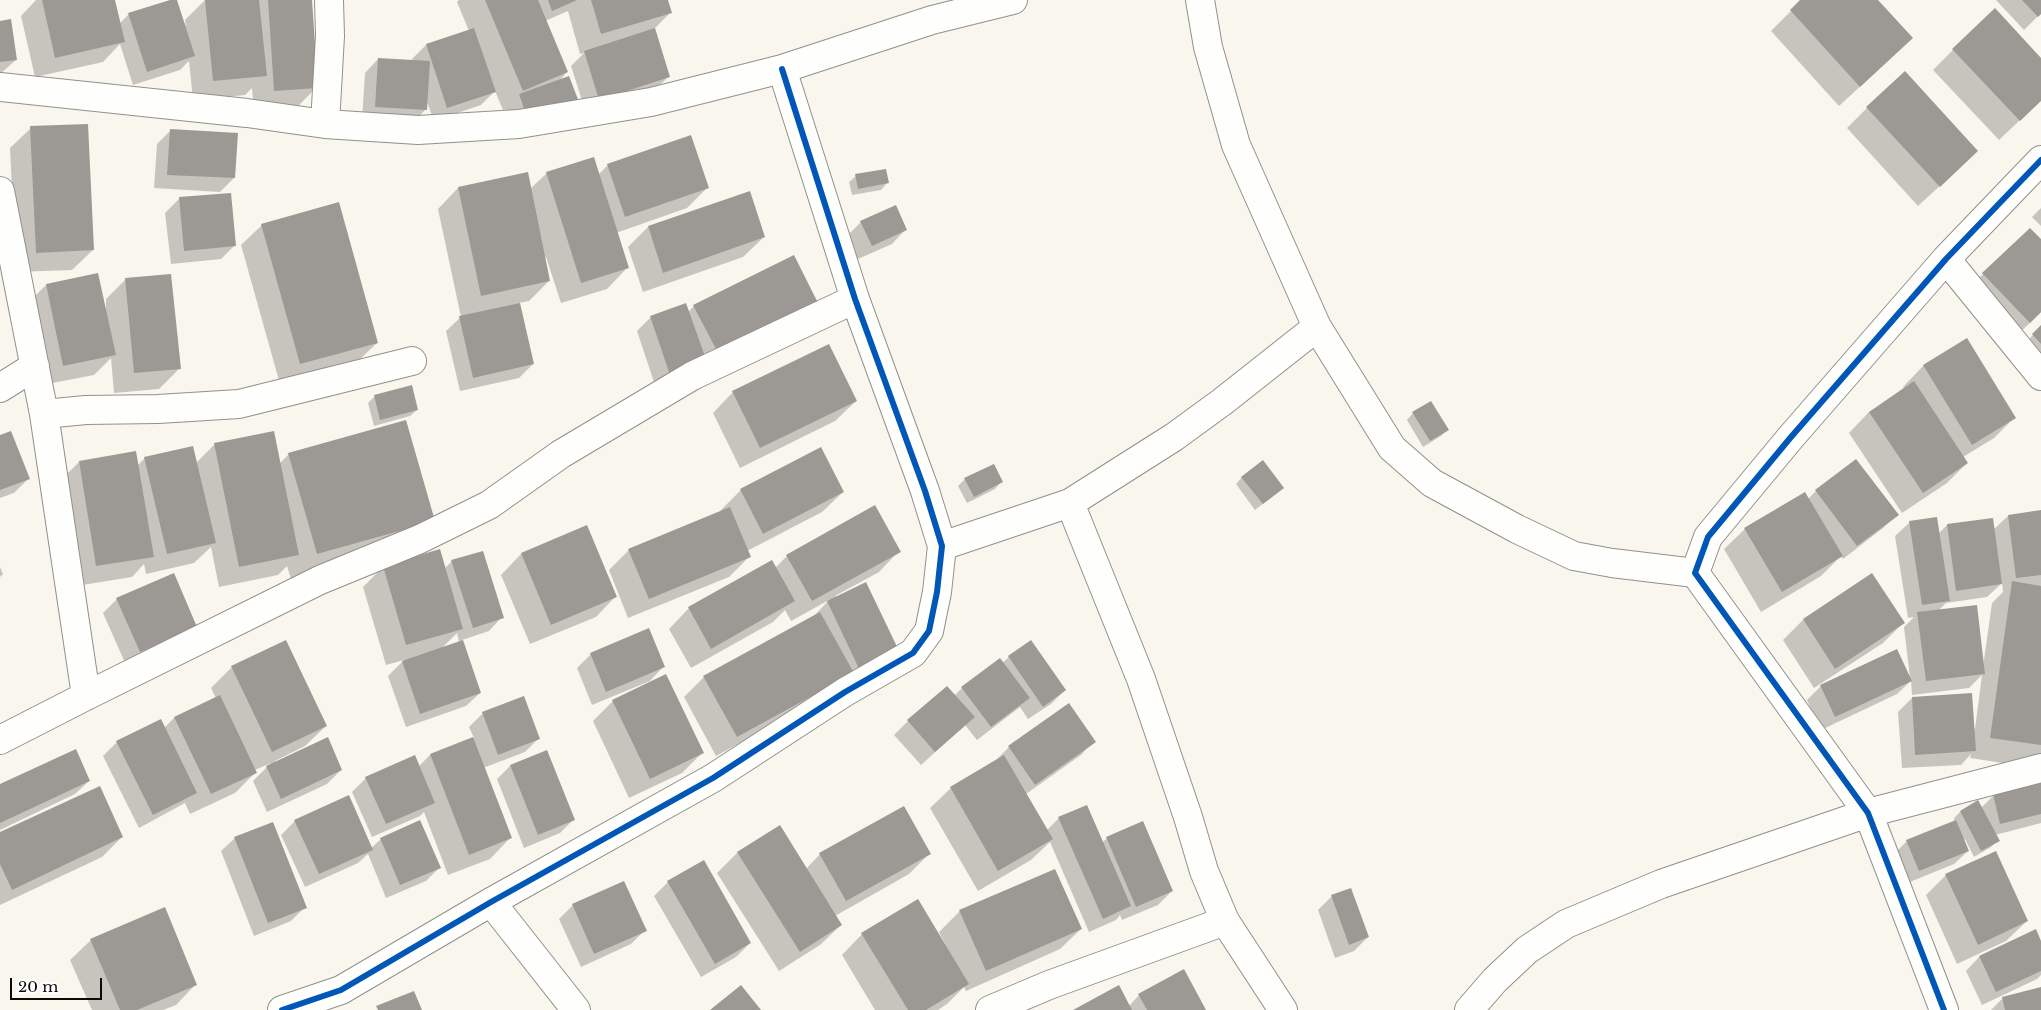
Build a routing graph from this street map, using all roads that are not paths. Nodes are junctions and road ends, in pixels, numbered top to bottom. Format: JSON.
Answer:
{"nodes":[{"id":1,"x":329,"y":0,"type":"edge"},
{"id":2,"x":1013,"y":0,"type":"edge"},
{"id":3,"x":1200,"y":0,"type":"edge"},
{"id":4,"x":927,"y":10,"type":"edge"},
{"id":5,"x":782,"y":69,"type":"junction"},
{"id":6,"x":0,"y":87,"type":"edge"},
{"id":7,"x":325,"y":124,"type":"junction"},
{"id":8,"x":2041,"y":160,"type":"edge"},
{"id":9,"x":0,"y":191,"type":"edge"},
{"id":10,"x":1946,"y":259,"type":"junction"},
{"id":11,"x":856,"y":299,"type":"junction"},
{"id":12,"x":1317,"y":327,"type":"junction"},
{"id":13,"x":412,"y":361,"type":"dead end"},
{"id":14,"x":35,"y":366,"type":"junction"},
{"id":15,"x":2041,"y":376,"type":"edge"},
{"id":16,"x":0,"y":388,"type":"edge"},
{"id":17,"x":44,"y":414,"type":"junction"},
{"id":18,"x":1070,"y":503,"type":"junction"},
{"id":19,"x":942,"y":546,"type":"junction"},
{"id":20,"x":1695,"y":573,"type":"junction"},
{"id":21,"x":86,"y":696,"type":"junction"},
{"id":22,"x":0,"y":740,"type":"edge"},
{"id":23,"x":2041,"y":768,"type":"edge"},
{"id":24,"x":1868,"y":813,"type":"junction"},
{"id":25,"x":491,"y":902,"type":"junction"},
{"id":26,"x":1225,"y":921,"type":"junction"},
{"id":27,"x":344,"y":1000,"type":"edge"},
{"id":28,"x":282,"y":1010,"type":"edge"},
{"id":29,"x":576,"y":1010,"type":"edge"},
{"id":30,"x":990,"y":1010,"type":"edge"},
{"id":31,"x":1283,"y":1010,"type":"edge"},
{"id":32,"x":1470,"y":1010,"type":"edge"},
{"id":33,"x":1944,"y":1010,"type":"edge"}],
"edges":[{"from":1,"to":7,"type":"street"},
{"from":2,"to":4,"type":"street"},
{"from":3,"to":12,"type":"street"},
{"from":4,"to":5,"type":"street"},
{"from":5,"to":7,"type":"street"},
{"from":5,"to":11,"type":"street"},
{"from":6,"to":7,"type":"street"},
{"from":8,"to":10,"type":"street"},
{"from":9,"to":14,"type":"street"},
{"from":10,"to":15,"type":"street"},
{"from":10,"to":20,"type":"street"},
{"from":11,"to":19,"type":"street"},
{"from":11,"to":21,"type":"street"},
{"from":12,"to":18,"type":"street"},
{"from":12,"to":20,"type":"street"},
{"from":13,"to":17,"type":"street"},
{"from":14,"to":16,"type":"street"},
{"from":14,"to":17,"type":"street"},
{"from":17,"to":21,"type":"street"},
{"from":18,"to":19,"type":"street"},
{"from":18,"to":26,"type":"street"},
{"from":19,"to":25,"type":"street"},
{"from":20,"to":24,"type":"street"},
{"from":21,"to":22,"type":"street"},
{"from":23,"to":24,"type":"street"},
{"from":24,"to":32,"type":"street"},
{"from":24,"to":33,"type":"street"},
{"from":25,"to":27,"type":"street"},
{"from":25,"to":29,"type":"street"},
{"from":26,"to":30,"type":"street"},
{"from":26,"to":31,"type":"street"},
{"from":27,"to":28,"type":"street"}]}
